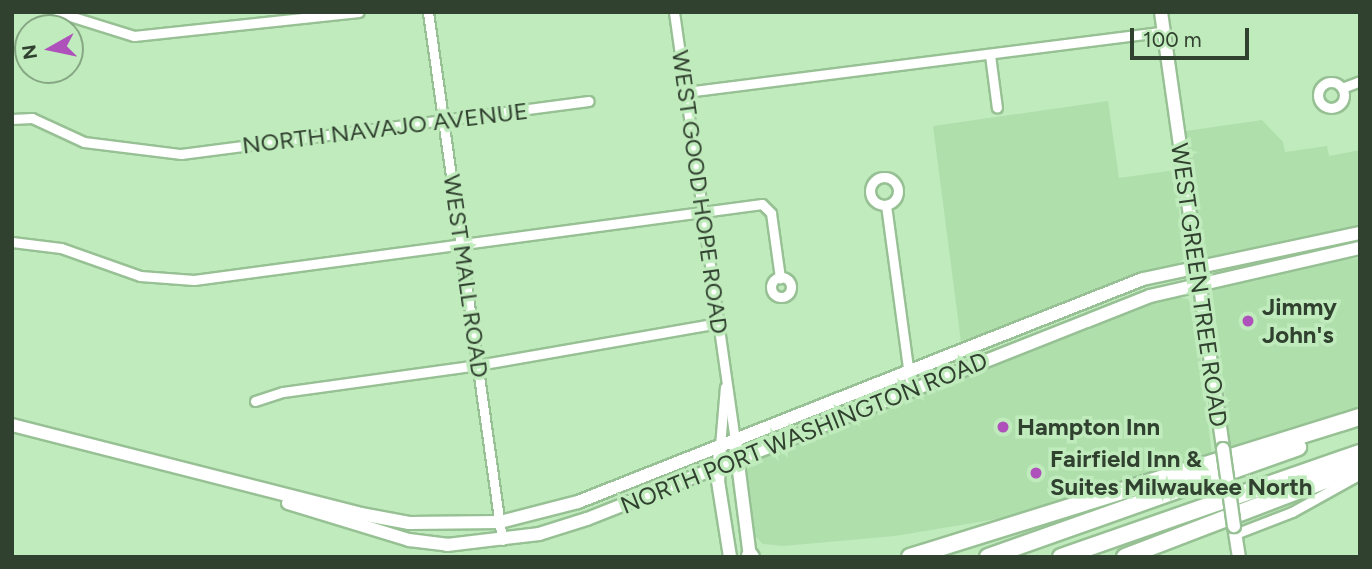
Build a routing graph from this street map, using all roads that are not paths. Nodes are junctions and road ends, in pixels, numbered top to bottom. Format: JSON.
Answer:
{"nodes":[{"id":1,"x":57,"y":12,"type":"edge"},
{"id":2,"x":359,"y":12,"type":"edge"},
{"id":3,"x":428,"y":12,"type":"edge"},
{"id":4,"x":674,"y":12,"type":"edge"},
{"id":5,"x":1161,"y":12,"type":"edge"},
{"id":6,"x":1164,"y":32,"type":"junction"},
{"id":7,"x":990,"y":55,"type":"junction"},
{"id":8,"x":1360,"y":81,"type":"edge"},
{"id":9,"x":1342,"y":88,"type":"dead end"},
{"id":10,"x":686,"y":92,"type":"junction"},
{"id":11,"x":589,"y":101,"type":"dead end"},
{"id":12,"x":997,"y":108,"type":"dead end"},
{"id":13,"x":12,"y":119,"type":"edge"},
{"id":14,"x":443,"y":120,"type":"junction"},
{"id":15,"x":886,"y":205,"type":"dead end"},
{"id":16,"x":702,"y":211,"type":"junction"},
{"id":17,"x":1360,"y":233,"type":"edge"},
{"id":18,"x":12,"y":242,"type":"edge"},
{"id":19,"x":461,"y":245,"type":"junction"},
{"id":20,"x":1360,"y":248,"type":"edge"},
{"id":21,"x":1198,"y":266,"type":"junction"},
{"id":22,"x":780,"y":278,"type":"dead end"},
{"id":23,"x":1143,"y":279,"type":"junction"},
{"id":24,"x":1199,"y":282,"type":"junction"},
{"id":25,"x":1150,"y":296,"type":"junction"},
{"id":26,"x":718,"y":323,"type":"junction"},
{"id":27,"x":968,"y":348,"type":"junction"},
{"id":28,"x":478,"y":365,"type":"junction"},
{"id":29,"x":973,"y":366,"type":"junction"},
{"id":30,"x":726,"y":371,"type":"junction"},
{"id":31,"x":909,"y":371,"type":"junction"},
{"id":32,"x":911,"y":390,"type":"junction"},
{"id":33,"x":256,"y":401,"type":"dead end"},
{"id":34,"x":1360,"y":417,"type":"edge"},
{"id":35,"x":12,"y":425,"type":"edge"},
{"id":36,"x":1360,"y":426,"type":"edge"},
{"id":37,"x":735,"y":440,"type":"junction"},
{"id":38,"x":720,"y":446,"type":"junction"},
{"id":39,"x":1360,"y":453,"type":"edge"},
{"id":40,"x":735,"y":461,"type":"junction"},
{"id":41,"x":718,"y":467,"type":"junction"},
{"id":42,"x":1360,"y":467,"type":"edge"},
{"id":43,"x":657,"y":471,"type":"junction"},
{"id":44,"x":1360,"y":474,"type":"edge"},
{"id":45,"x":619,"y":486,"type":"junction"},
{"id":46,"x":245,"y":488,"type":"junction"},
{"id":47,"x":663,"y":489,"type":"junction"},
{"id":48,"x":626,"y":504,"type":"junction"},
{"id":49,"x":500,"y":522,"type":"junction"},
{"id":50,"x":1234,"y":530,"type":"junction"},
{"id":51,"x":502,"y":540,"type":"junction"},
{"id":52,"x":730,"y":557,"type":"edge"},
{"id":53,"x":750,"y":557,"type":"edge"},
{"id":54,"x":910,"y":557,"type":"edge"},
{"id":55,"x":988,"y":557,"type":"edge"},
{"id":56,"x":1061,"y":557,"type":"edge"},
{"id":57,"x":1125,"y":557,"type":"edge"},
{"id":58,"x":1239,"y":557,"type":"edge"}],
"edges":[{"from":1,"to":2,"type":"street"},
{"from":3,"to":14,"type":"street","name":"WEST MALL ROAD"},
{"from":4,"to":10,"type":"street","name":"WEST GOOD HOPE ROAD"},
{"from":5,"to":6,"type":"main road","name":"WEST GREEN TREE ROAD"},
{"from":6,"to":7,"type":"street"},
{"from":6,"to":21,"type":"main road","name":"WEST GREEN TREE ROAD"},
{"from":7,"to":10,"type":"street"},
{"from":7,"to":12,"type":"street"},
{"from":8,"to":9,"type":"street"},
{"from":10,"to":16,"type":"street","name":"WEST GOOD HOPE ROAD"},
{"from":11,"to":14,"type":"street","name":"NORTH NAVAJO AVENUE"},
{"from":13,"to":14,"type":"street","name":"NORTH NAVAJO AVENUE"},
{"from":14,"to":19,"type":"street","name":"WEST MALL ROAD"},
{"from":15,"to":31,"type":"street"},
{"from":16,"to":19,"type":"street"},
{"from":16,"to":22,"type":"street"},
{"from":16,"to":26,"type":"street","name":"WEST GOOD HOPE ROAD"},
{"from":17,"to":21,"type":"main road","name":"NORTH PORT WASHINGTON ROAD"},
{"from":18,"to":19,"type":"street"},
{"from":19,"to":28,"type":"street","name":"WEST MALL ROAD"},
{"from":20,"to":24,"type":"main road","name":"NORTH PORT WASHINGTON ROAD"},
{"from":21,"to":23,"type":"main road","name":"NORTH PORT WASHINGTON ROAD"},
{"from":21,"to":24,"type":"main road","name":"WEST GREEN TREE ROAD"},
{"from":23,"to":25,"type":"main road"},
{"from":23,"to":27,"type":"main road","name":"NORTH PORT WASHINGTON ROAD"},
{"from":24,"to":25,"type":"main road","name":"NORTH PORT WASHINGTON ROAD"},
{"from":24,"to":50,"type":"main road","name":"WEST GREEN TREE ROAD","bridge":true},
{"from":25,"to":29,"type":"main road","name":"NORTH PORT WASHINGTON ROAD"},
{"from":26,"to":28,"type":"street"},
{"from":26,"to":30,"type":"street","name":"WEST GOOD HOPE ROAD"},
{"from":27,"to":29,"type":"main road"},
{"from":27,"to":31,"type":"main road","name":"NORTH PORT WASHINGTON ROAD"},
{"from":28,"to":33,"type":"street"},
{"from":28,"to":49,"type":"street","name":"WEST MALL ROAD"},
{"from":29,"to":32,"type":"main road","name":"NORTH PORT WASHINGTON ROAD"},
{"from":30,"to":37,"type":"street","name":"WEST GOOD HOPE ROAD"},
{"from":30,"to":38,"type":"street","name":"WEST GOOD HOPE ROAD"},
{"from":31,"to":32,"type":"street"},
{"from":31,"to":37,"type":"main road","name":"NORTH PORT WASHINGTON ROAD"},
{"from":32,"to":40,"type":"main road","name":"NORTH PORT WASHINGTON ROAD"},
{"from":34,"to":54,"type":"highway"},
{"from":35,"to":46,"type":"main road","name":"NORTH PORT WASHINGTON ROAD"},
{"from":36,"to":55,"type":"highway"},
{"from":37,"to":38,"type":"main road","name":"NORTH PORT WASHINGTON ROAD"},
{"from":37,"to":40,"type":"main road","name":"WEST GOOD HOPE ROAD"},
{"from":38,"to":41,"type":"main road","name":"WEST GOOD HOPE ROAD"},
{"from":38,"to":43,"type":"main road","name":"NORTH PORT WASHINGTON ROAD"},
{"from":39,"to":56,"type":"highway"},
{"from":40,"to":41,"type":"main road","name":"NORTH PORT WASHINGTON ROAD"},
{"from":40,"to":53,"type":"main road","name":"WEST GOOD HOPE ROAD"},
{"from":41,"to":47,"type":"main road","name":"NORTH PORT WASHINGTON ROAD"},
{"from":41,"to":52,"type":"main road","name":"WEST GOOD HOPE ROAD"},
{"from":42,"to":57,"type":"highway"},
{"from":43,"to":45,"type":"main road","name":"NORTH PORT WASHINGTON ROAD"},
{"from":43,"to":47,"type":"main road"},
{"from":44,"to":50,"type":"street"},
{"from":45,"to":48,"type":"main road"},
{"from":45,"to":49,"type":"main road","name":"NORTH PORT WASHINGTON ROAD"},
{"from":46,"to":49,"type":"main road","name":"NORTH PORT WASHINGTON ROAD"},
{"from":46,"to":51,"type":"main road","name":"NORTH PORT WASHINGTON ROAD"},
{"from":47,"to":48,"type":"main road","name":"NORTH PORT WASHINGTON ROAD"},
{"from":48,"to":51,"type":"main road","name":"NORTH PORT WASHINGTON ROAD"},
{"from":49,"to":51,"type":"street","name":"WEST MALL ROAD"},
{"from":50,"to":58,"type":"main road","name":"WEST GREEN TREE ROAD"}]}
